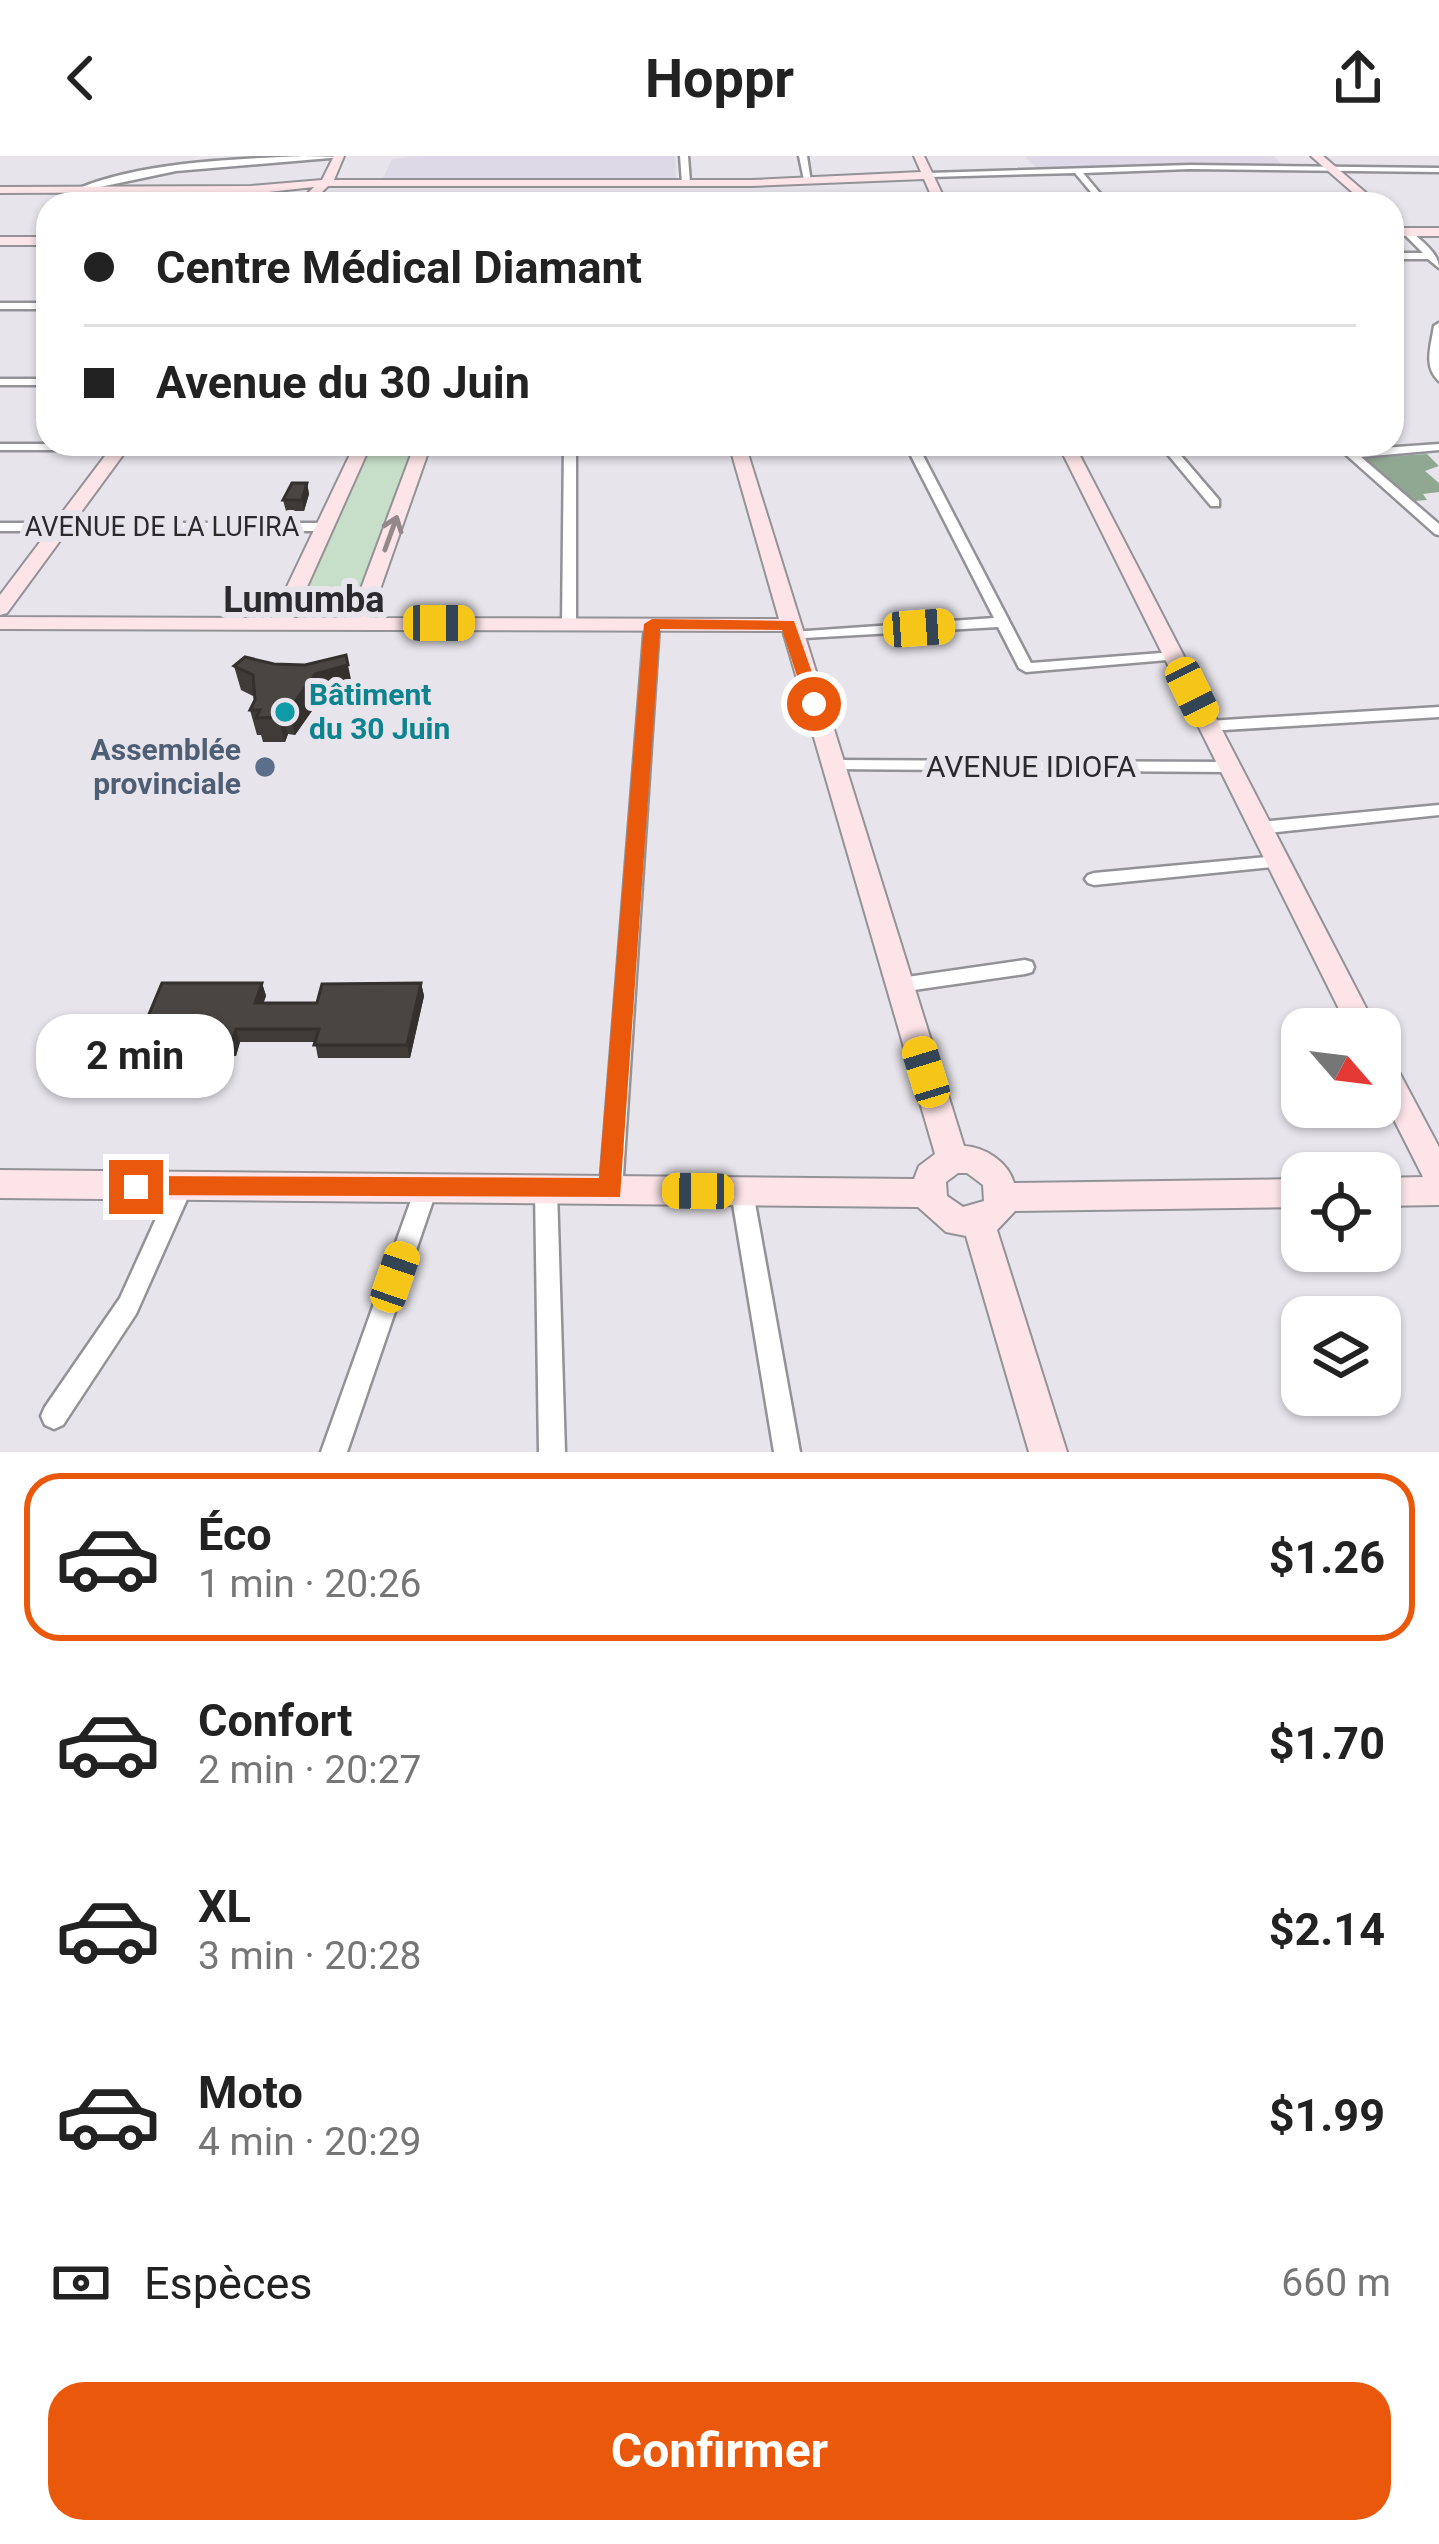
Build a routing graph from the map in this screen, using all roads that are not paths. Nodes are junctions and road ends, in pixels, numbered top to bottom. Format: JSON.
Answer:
{"nodes":[{"id":1,"x":684,"y":156,"type":"edge"},
{"id":2,"x":803,"y":156,"type":"edge"},
{"id":3,"x":919,"y":156,"type":"edge"},
{"id":4,"x":1019,"y":156,"type":"edge"},
{"id":5,"x":1316,"y":156,"type":"edge"},
{"id":6,"x":1414,"y":156,"type":"edge"},
{"id":7,"x":338,"y":157,"type":"edge"},
{"id":8,"x":1076,"y":169,"type":"junction"},
{"id":9,"x":1331,"y":169,"type":"junction"},
{"id":10,"x":1436,"y":170,"type":"edge"},
{"id":11,"x":1030,"y":171,"type":"junction"},
{"id":12,"x":928,"y":175,"type":"junction"},
{"id":13,"x":808,"y":180,"type":"junction"},
{"id":14,"x":488,"y":183,"type":"junction"},
{"id":15,"x":686,"y":183,"type":"junction"},
{"id":16,"x":110,"y":185,"type":"junction"},
{"id":17,"x":319,"y":186,"type":"junction"},
{"id":18,"x":519,"y":187,"type":"junction"},
{"id":19,"x":0,"y":190,"type":"edge"},
{"id":20,"x":314,"y":192,"type":"edge"},
{"id":21,"x":403,"y":192,"type":"edge"},
{"id":22,"x":478,"y":192,"type":"edge"},
{"id":23,"x":496,"y":192,"type":"edge"},
{"id":24,"x":518,"y":192,"type":"edge"},
{"id":25,"x":936,"y":192,"type":"edge"},
{"id":26,"x":1095,"y":192,"type":"edge"},
{"id":27,"x":1359,"y":192,"type":"edge"},
{"id":28,"x":1404,"y":232,"type":"edge"},
{"id":29,"x":1439,"y":232,"type":"edge"},
{"id":30,"x":1404,"y":235,"type":"edge"},
{"id":31,"x":0,"y":243,"type":"edge"},
{"id":32,"x":36,"y":243,"type":"edge"},
{"id":33,"x":1404,"y":257,"type":"edge"},
{"id":34,"x":1436,"y":260,"type":"edge"},
{"id":35,"x":0,"y":306,"type":"edge"},
{"id":36,"x":36,"y":306,"type":"edge"},
{"id":37,"x":1439,"y":326,"type":"edge"},
{"id":38,"x":1439,"y":378,"type":"edge"},
{"id":39,"x":0,"y":382,"type":"edge"},
{"id":40,"x":36,"y":382,"type":"edge"},
{"id":41,"x":0,"y":447,"type":"edge"},
{"id":42,"x":36,"y":447,"type":"edge"},
{"id":43,"x":1439,"y":447,"type":"edge"},
{"id":44,"x":1404,"y":448,"type":"edge"},
{"id":45,"x":114,"y":456,"type":"edge"},
{"id":46,"x":357,"y":456,"type":"edge"},
{"id":47,"x":419,"y":456,"type":"edge"},
{"id":48,"x":570,"y":456,"type":"edge"},
{"id":49,"x":740,"y":456,"type":"edge"},
{"id":50,"x":917,"y":456,"type":"edge"},
{"id":51,"x":1072,"y":456,"type":"edge"},
{"id":52,"x":1176,"y":456,"type":"edge"},
{"id":53,"x":1354,"y":456,"type":"edge"},
{"id":54,"x":1215,"y":503,"type":"dead end"},
{"id":55,"x":0,"y":527,"type":"edge"},
{"id":56,"x":61,"y":527,"type":"junction"},
{"id":57,"x":323,"y":527,"type":"junction"},
{"id":58,"x":1439,"y":532,"type":"edge"},
{"id":59,"x":0,"y":609,"type":"edge"},
{"id":60,"x":1003,"y":622,"type":"junction"},
{"id":61,"x":0,"y":623,"type":"edge"},
{"id":62,"x":280,"y":623,"type":"junction"},
{"id":63,"x":358,"y":623,"type":"junction"},
{"id":64,"x":569,"y":624,"type":"junction"},
{"id":65,"x":652,"y":624,"type":"junction"},
{"id":66,"x":790,"y":630,"type":"junction"},
{"id":67,"x":1174,"y":656,"type":"junction"},
{"id":68,"x":1439,"y":712,"type":"edge"},
{"id":69,"x":1208,"y":726,"type":"junction"},
{"id":70,"x":835,"y":765,"type":"junction"},
{"id":71,"x":1228,"y":766,"type":"junction"},
{"id":72,"x":1439,"y":811,"type":"edge"},
{"id":73,"x":1259,"y":828,"type":"junction"},
{"id":74,"x":1277,"y":862,"type":"junction"},
{"id":75,"x":1094,"y":879,"type":"dead end"},
{"id":76,"x":1025,"y":968,"type":"dead end"},
{"id":77,"x":900,"y":985,"type":"junction"},
{"id":78,"x":1352,"y":1008,"type":"edge"},
{"id":79,"x":1401,"y":1104,"type":"edge"},
{"id":80,"x":952,"y":1159,"type":"junction"},
{"id":81,"x":1439,"y":1178,"type":"edge"},
{"id":82,"x":0,"y":1184,"type":"edge"},
{"id":83,"x":181,"y":1188,"type":"junction"},
{"id":84,"x":426,"y":1189,"type":"junction"},
{"id":85,"x":546,"y":1190,"type":"junction"},
{"id":86,"x":611,"y":1190,"type":"junction"},
{"id":87,"x":1439,"y":1191,"type":"edge"},
{"id":88,"x":742,"y":1192,"type":"junction"},
{"id":89,"x":1401,"y":1192,"type":"edge"},
{"id":90,"x":928,"y":1193,"type":"junction"},
{"id":91,"x":1281,"y":1194,"type":"edge"},
{"id":92,"x":991,"y":1210,"type":"junction"},
{"id":93,"x":54,"y":1416,"type":"dead end"},
{"id":94,"x":334,"y":1452,"type":"edge"},
{"id":95,"x":552,"y":1452,"type":"edge"},
{"id":96,"x":787,"y":1452,"type":"edge"},
{"id":97,"x":1048,"y":1452,"type":"edge"}],
"edges":[{"from":1,"to":15,"type":"street"},
{"from":2,"to":13,"type":"street"},
{"from":3,"to":12,"type":"street"},
{"from":4,"to":11,"type":"street"},
{"from":5,"to":9,"type":"street"},
{"from":6,"to":10,"type":"street"},
{"from":7,"to":16,"type":"street"},
{"from":7,"to":17,"type":"street"},
{"from":8,"to":9,"type":"street"},
{"from":8,"to":11,"type":"street"},
{"from":8,"to":26,"type":"street"},
{"from":9,"to":10,"type":"street"},
{"from":9,"to":27,"type":"street"},
{"from":11,"to":12,"type":"street"},
{"from":12,"to":13,"type":"street"},
{"from":12,"to":25,"type":"street"},
{"from":13,"to":15,"type":"street"},
{"from":14,"to":17,"type":"street"},
{"from":14,"to":18,"type":"street"},
{"from":14,"to":22,"type":"street"},
{"from":15,"to":18,"type":"street"},
{"from":16,"to":17,"type":"street"},
{"from":16,"to":19,"type":"street"},
{"from":17,"to":20,"type":"street"},
{"from":17,"to":21,"type":"street"},
{"from":18,"to":23,"type":"street"},
{"from":18,"to":24,"type":"street"},
{"from":28,"to":29,"type":"street"},
{"from":30,"to":34,"type":"street"},
{"from":31,"to":32,"type":"street"},
{"from":33,"to":34,"type":"street"},
{"from":35,"to":36,"type":"street"},
{"from":37,"to":38,"type":"street"},
{"from":39,"to":40,"type":"street"},
{"from":41,"to":42,"type":"street"},
{"from":43,"to":44,"type":"street"},
{"from":45,"to":56,"type":"street"},
{"from":46,"to":57,"type":"street"},
{"from":63,"to":47,"type":"street","one_way":true},
{"from":48,"to":64,"type":"street"},
{"from":49,"to":66,"type":"street"},
{"from":50,"to":60,"type":"street"},
{"from":51,"to":67,"type":"street"},
{"from":52,"to":54,"type":"street"},
{"from":53,"to":58,"type":"street"},
{"from":55,"to":56,"type":"street","name":"AVENUE DE LA LUFIRA"},
{"from":56,"to":57,"type":"street","name":"AVENUE DE LA LUFIRA"},
{"from":56,"to":59,"type":"street"},
{"from":57,"to":62,"type":"street"},
{"from":60,"to":66,"type":"street"},
{"from":60,"to":67,"type":"street"},
{"from":61,"to":62,"type":"street"},
{"from":62,"to":63,"type":"street"},
{"from":63,"to":64,"type":"street"},
{"from":64,"to":65,"type":"street"},
{"from":65,"to":66,"type":"street"},
{"from":65,"to":86,"type":"street"},
{"from":66,"to":70,"type":"street"},
{"from":67,"to":69,"type":"street"},
{"from":68,"to":69,"type":"street"},
{"from":69,"to":71,"type":"street"},
{"from":70,"to":71,"type":"street","name":"AVENUE IDIOFA"},
{"from":70,"to":77,"type":"street"},
{"from":71,"to":73,"type":"street"},
{"from":72,"to":73,"type":"street"},
{"from":73,"to":74,"type":"street"},
{"from":74,"to":75,"type":"street"},
{"from":74,"to":78,"type":"street"},
{"from":76,"to":77,"type":"street"},
{"from":77,"to":80,"type":"street"},
{"from":79,"to":81,"type":"street"},
{"from":80,"to":90,"type":"street"},
{"from":80,"to":92,"type":"street"},
{"from":82,"to":83,"type":"street"},
{"from":83,"to":84,"type":"street"},
{"from":83,"to":93,"type":"street"},
{"from":84,"to":85,"type":"street"},
{"from":84,"to":94,"type":"street"},
{"from":85,"to":86,"type":"street"},
{"from":85,"to":95,"type":"street"},
{"from":86,"to":88,"type":"street"},
{"from":87,"to":89,"type":"street"},
{"from":88,"to":90,"type":"street"},
{"from":88,"to":96,"type":"street"},
{"from":90,"to":92,"type":"street"},
{"from":91,"to":92,"type":"street"},
{"from":92,"to":97,"type":"street"}]}
